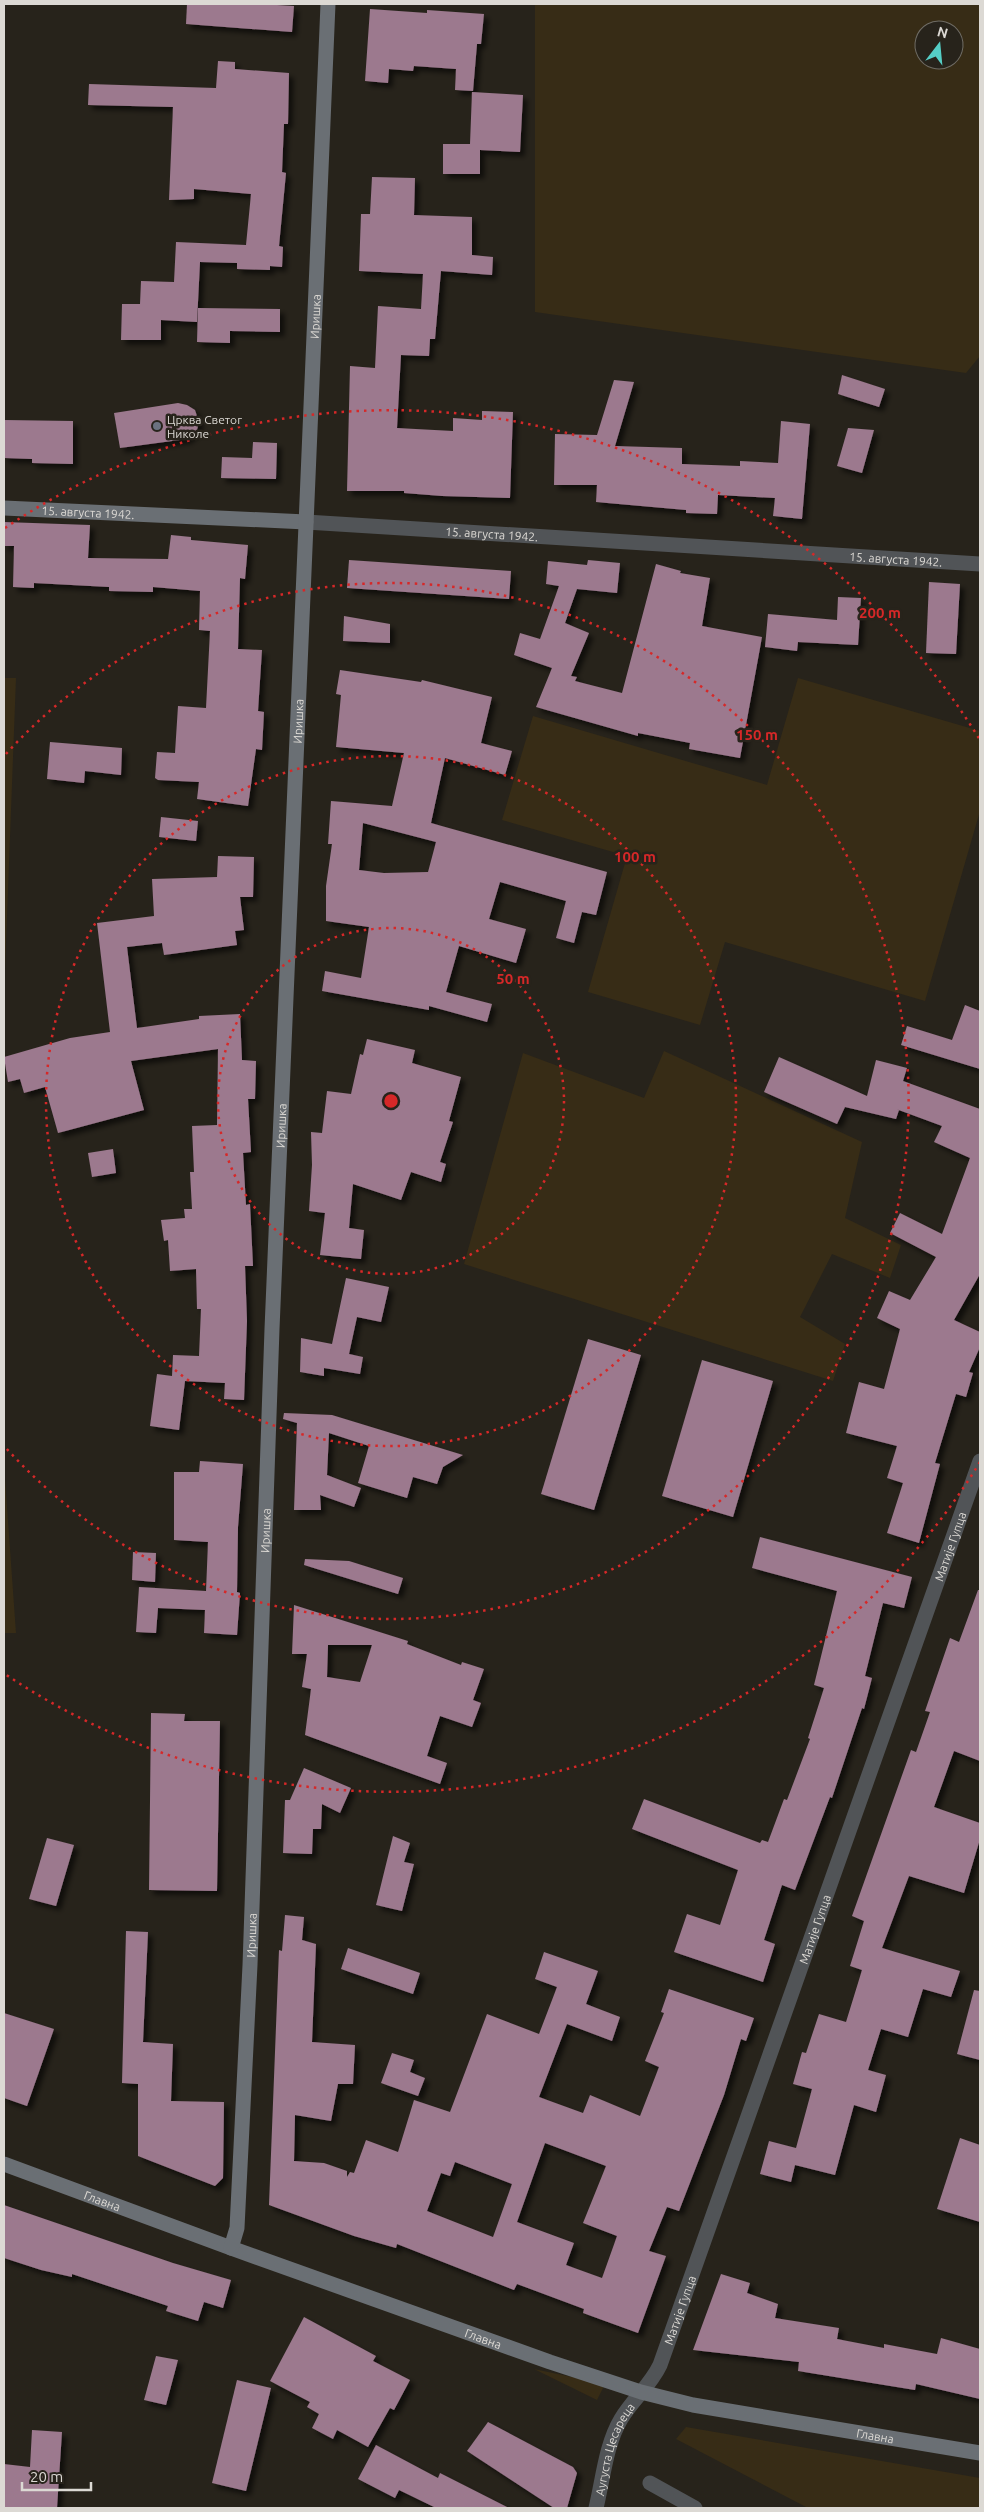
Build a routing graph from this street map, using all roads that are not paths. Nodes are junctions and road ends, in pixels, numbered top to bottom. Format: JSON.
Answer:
{"nodes":[{"id":1,"x":328,"y":4,"type":"edge"},
{"id":2,"x":4,"y":508,"type":"edge"},
{"id":3,"x":306,"y":522,"type":"junction"},
{"id":4,"x":980,"y":564,"type":"edge"},
{"id":5,"x":980,"y":1461,"type":"edge"},
{"id":6,"x":4,"y":2164,"type":"edge"},
{"id":7,"x":231,"y":2248,"type":"junction"},
{"id":8,"x":641,"y":2392,"type":"junction"},
{"id":9,"x":980,"y":2453,"type":"edge"},
{"id":10,"x":650,"y":2483,"type":"dead end"},
{"id":11,"x":596,"y":2508,"type":"edge"},
{"id":12,"x":695,"y":2508,"type":"edge"}],
"edges":[{"from":1,"to":3,"type":"street","name":"Иришка"},
{"from":2,"to":3,"type":"street","name":"15. августа 1942."},
{"from":3,"to":4,"type":"street","name":"15. августа 1942."},
{"from":3,"to":7,"type":"street","name":"Иришка"},
{"from":5,"to":8,"type":"street","name":"Матије Гупца"},
{"from":6,"to":7,"type":"street","name":"Главна"},
{"from":7,"to":8,"type":"street","name":"Главна"},
{"from":8,"to":9,"type":"street","name":"Главна"},
{"from":8,"to":11,"type":"street","name":"Аугуста Цесареца"},
{"from":10,"to":12,"type":"street"}]}
